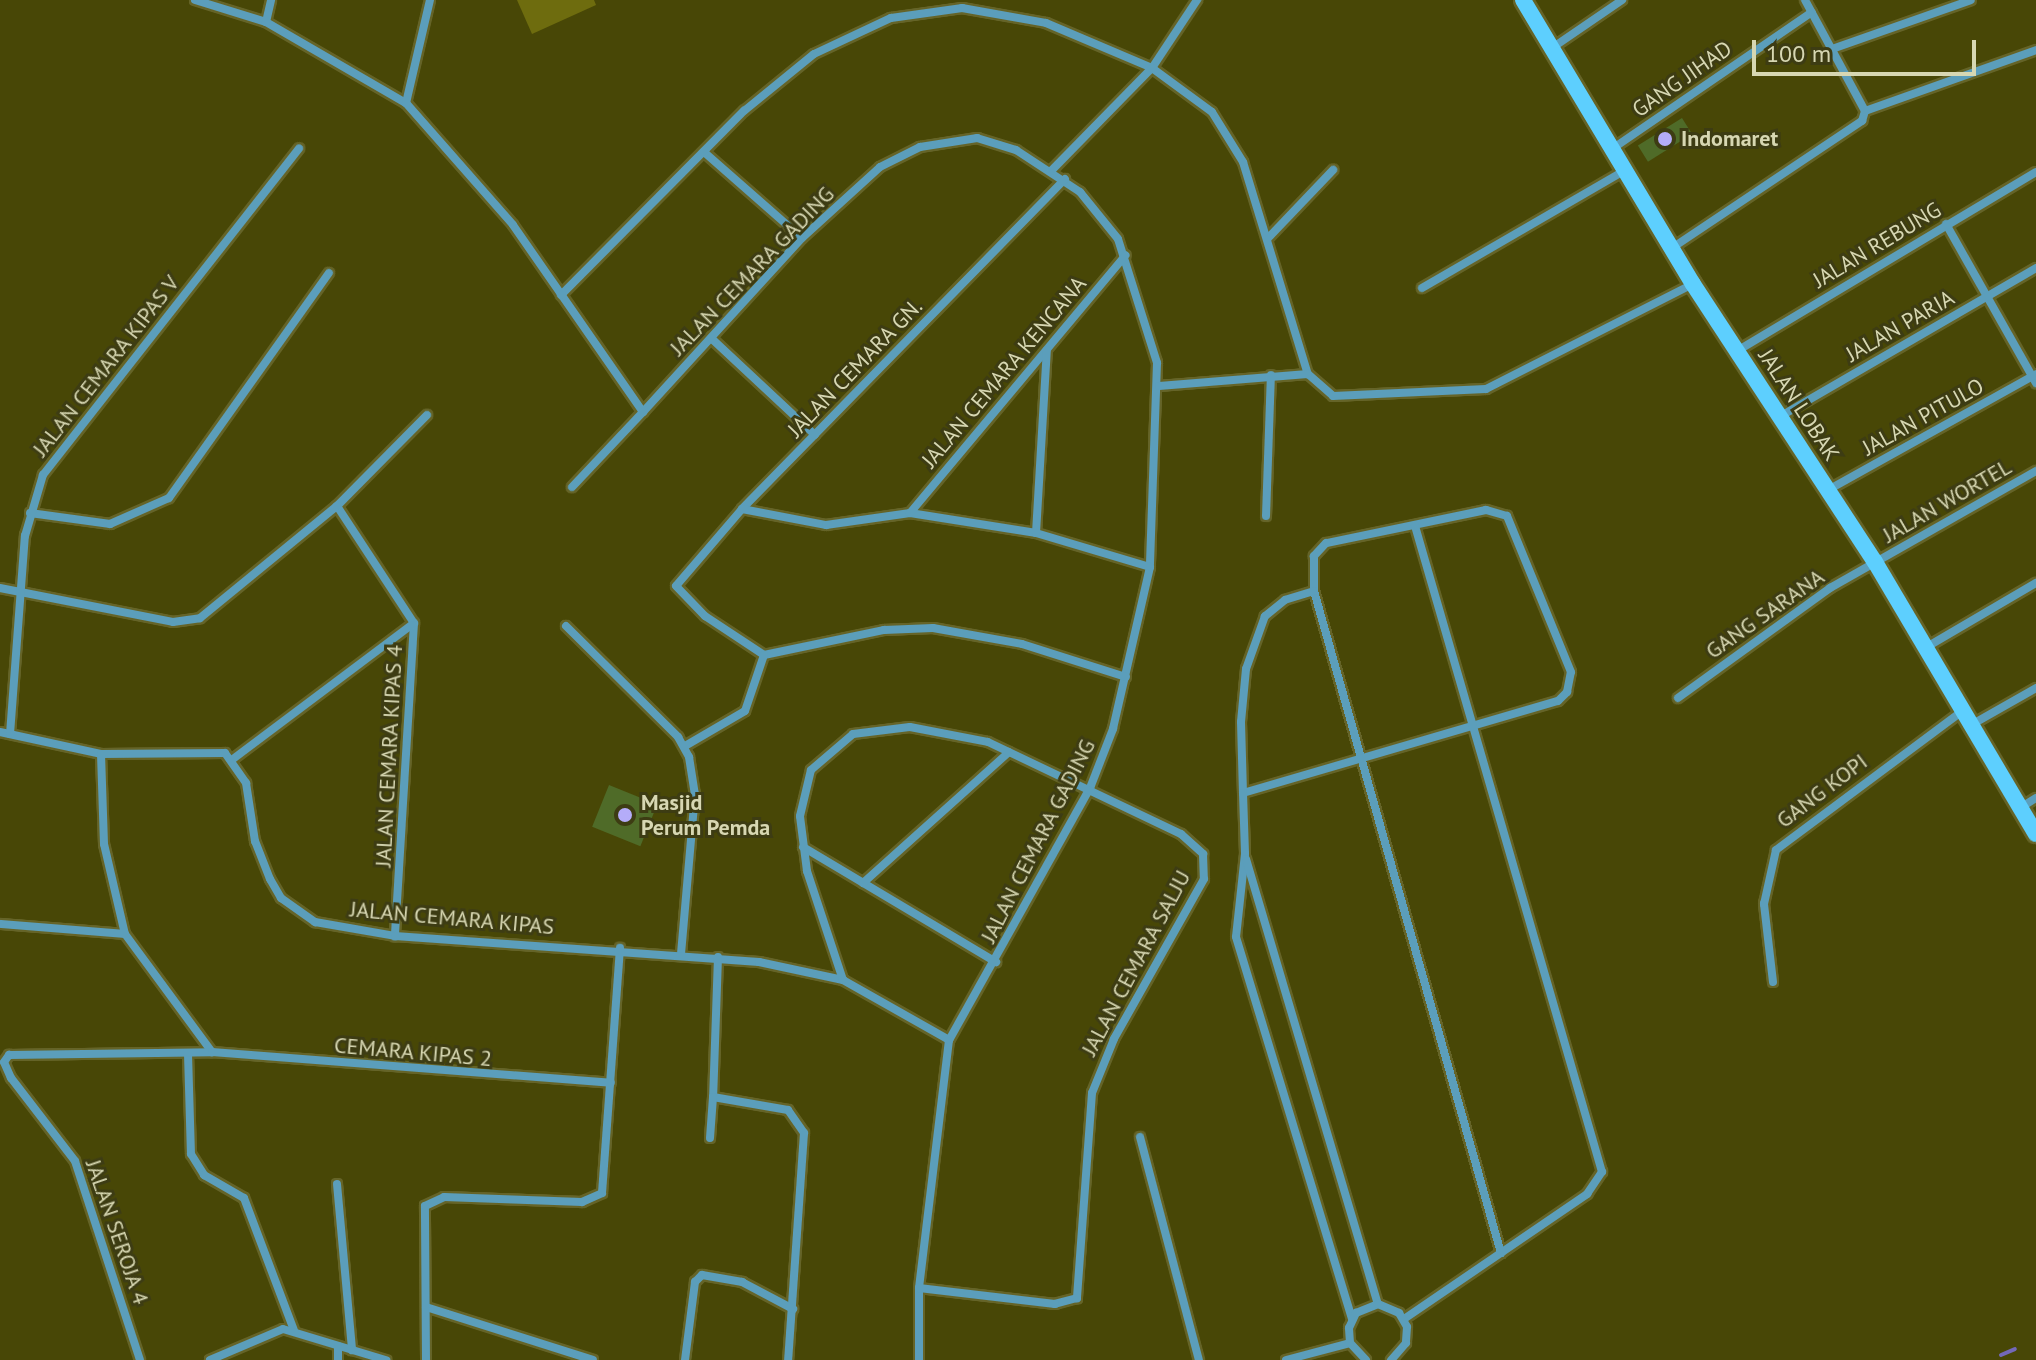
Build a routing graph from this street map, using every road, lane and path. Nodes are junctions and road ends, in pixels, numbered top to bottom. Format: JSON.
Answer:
{"nodes":[{"id":1,"x":195,"y":0,"type":"edge"},
{"id":2,"x":271,"y":0,"type":"edge"},
{"id":3,"x":430,"y":0,"type":"edge"},
{"id":4,"x":1197,"y":0,"type":"edge"},
{"id":5,"x":1523,"y":0,"type":"edge"},
{"id":6,"x":1622,"y":0,"type":"edge"},
{"id":7,"x":1805,"y":0,"type":"edge"},
{"id":8,"x":1971,"y":0,"type":"edge"},
{"id":9,"x":924,"y":5,"type":"edge"},
{"id":10,"x":1812,"y":12,"type":"junction"},
{"id":11,"x":266,"y":22,"type":"junction"},
{"id":12,"x":1552,"y":48,"type":"junction"},
{"id":13,"x":1832,"y":49,"type":"junction"},
{"id":14,"x":2036,"y":50,"type":"edge"},
{"id":15,"x":1152,"y":68,"type":"junction"},
{"id":16,"x":406,"y":103,"type":"junction"},
{"id":17,"x":1865,"y":111,"type":"junction"},
{"id":18,"x":299,"y":148,"type":"dead end"},
{"id":19,"x":1612,"y":149,"type":"junction"},
{"id":20,"x":704,"y":152,"type":"junction"},
{"id":21,"x":1333,"y":170,"type":"dead end"},
{"id":22,"x":1051,"y":171,"type":"junction"},
{"id":23,"x":1624,"y":171,"type":"junction"},
{"id":24,"x":2036,"y":172,"type":"edge"},
{"id":25,"x":1065,"y":179,"type":"junction"},
{"id":26,"x":1946,"y":224,"type":"junction"},
{"id":27,"x":1269,"y":237,"type":"junction"},
{"id":28,"x":802,"y":238,"type":"junction"},
{"id":29,"x":1671,"y":249,"type":"junction"},
{"id":30,"x":1126,"y":255,"type":"junction"},
{"id":31,"x":2036,"y":268,"type":"edge"},
{"id":32,"x":329,"y":273,"type":"dead end"},
{"id":33,"x":1693,"y":284,"type":"junction"},
{"id":34,"x":1422,"y":288,"type":"dead end"},
{"id":35,"x":561,"y":295,"type":"junction"},
{"id":36,"x":1989,"y":295,"type":"junction"},
{"id":37,"x":711,"y":338,"type":"junction"},
{"id":38,"x":1047,"y":349,"type":"junction"},
{"id":39,"x":1737,"y":351,"type":"junction"},
{"id":40,"x":1308,"y":374,"type":"junction"},
{"id":41,"x":1271,"y":375,"type":"junction"},
{"id":42,"x":2035,"y":378,"type":"edge"},
{"id":43,"x":1159,"y":386,"type":"junction"},
{"id":44,"x":643,"y":412,"type":"junction"},
{"id":45,"x":427,"y":415,"type":"dead end"},
{"id":46,"x":1781,"y":416,"type":"junction"},
{"id":47,"x":815,"y":435,"type":"junction"},
{"id":48,"x":2036,"y":471,"type":"edge"},
{"id":49,"x":572,"y":487,"type":"dead end"},
{"id":50,"x":1828,"y":490,"type":"junction"},
{"id":51,"x":337,"y":506,"type":"junction"},
{"id":52,"x":742,"y":509,"type":"junction"},
{"id":53,"x":30,"y":513,"type":"junction"},
{"id":54,"x":910,"y":513,"type":"junction"},
{"id":55,"x":1266,"y":516,"type":"dead end"},
{"id":56,"x":1415,"y":526,"type":"junction"},
{"id":57,"x":1036,"y":533,"type":"junction"},
{"id":58,"x":1875,"y":562,"type":"junction"},
{"id":59,"x":1150,"y":567,"type":"junction"},
{"id":60,"x":2036,"y":583,"type":"edge"},
{"id":61,"x":0,"y":588,"type":"edge"},
{"id":62,"x":1314,"y":591,"type":"junction"},
{"id":63,"x":21,"y":592,"type":"junction"},
{"id":64,"x":414,"y":623,"type":"junction"},
{"id":65,"x":566,"y":626,"type":"dead end"},
{"id":66,"x":1924,"y":648,"type":"junction"},
{"id":67,"x":764,"y":655,"type":"junction"},
{"id":68,"x":1126,"y":677,"type":"junction"},
{"id":69,"x":2036,"y":688,"type":"edge"},
{"id":70,"x":1678,"y":698,"type":"dead end"},
{"id":71,"x":1966,"y":719,"type":"junction"},
{"id":72,"x":1473,"y":725,"type":"junction"},
{"id":73,"x":5,"y":733,"type":"edge"},
{"id":74,"x":685,"y":746,"type":"junction"},
{"id":75,"x":1009,"y":752,"type":"junction"},
{"id":76,"x":101,"y":754,"type":"junction"},
{"id":77,"x":1360,"y":757,"type":"junction"},
{"id":78,"x":233,"y":759,"type":"junction"},
{"id":79,"x":1090,"y":788,"type":"junction"},
{"id":80,"x":1243,"y":793,"type":"junction"},
{"id":81,"x":2036,"y":798,"type":"edge"},
{"id":82,"x":2020,"y":808,"type":"junction"},
{"id":83,"x":2036,"y":834,"type":"edge"},
{"id":84,"x":803,"y":847,"type":"junction"},
{"id":85,"x":1245,"y":854,"type":"junction"},
{"id":86,"x":863,"y":883,"type":"junction"},
{"id":87,"x":0,"y":924,"type":"edge"},
{"id":88,"x":125,"y":934,"type":"junction"},
{"id":89,"x":395,"y":936,"type":"junction"},
{"id":90,"x":620,"y":948,"type":"junction"},
{"id":91,"x":681,"y":953,"type":"junction"},
{"id":92,"x":718,"y":957,"type":"junction"},
{"id":93,"x":996,"y":962,"type":"junction"},
{"id":94,"x":843,"y":980,"type":"junction"},
{"id":95,"x":1773,"y":982,"type":"dead end"},
{"id":96,"x":949,"y":1040,"type":"junction"},
{"id":97,"x":212,"y":1052,"type":"junction"},
{"id":98,"x":188,"y":1054,"type":"junction"},
{"id":99,"x":611,"y":1083,"type":"junction"},
{"id":100,"x":713,"y":1097,"type":"junction"},
{"id":101,"x":1140,"y":1137,"type":"dead end"},
{"id":102,"x":710,"y":1138,"type":"dead end"},
{"id":103,"x":337,"y":1184,"type":"dead end"},
{"id":104,"x":1501,"y":1253,"type":"junction"},
{"id":105,"x":919,"y":1288,"type":"junction"},
{"id":106,"x":1378,"y":1304,"type":"junction"},
{"id":107,"x":426,"y":1307,"type":"junction"},
{"id":108,"x":793,"y":1309,"type":"junction"},
{"id":109,"x":1404,"y":1319,"type":"junction"},
{"id":110,"x":1352,"y":1320,"type":"junction"},
{"id":111,"x":294,"y":1330,"type":"junction"},
{"id":112,"x":1350,"y":1343,"type":"junction"},
{"id":113,"x":338,"y":1346,"type":"junction"},
{"id":114,"x":352,"y":1350,"type":"junction"},
{"id":115,"x":1404,"y":1355,"type":"edge"},
{"id":116,"x":140,"y":1360,"type":"edge"},
{"id":117,"x":210,"y":1360,"type":"edge"},
{"id":118,"x":338,"y":1360,"type":"edge"},
{"id":119,"x":386,"y":1360,"type":"edge"},
{"id":120,"x":426,"y":1360,"type":"edge"},
{"id":121,"x":593,"y":1360,"type":"edge"},
{"id":122,"x":685,"y":1360,"type":"edge"},
{"id":123,"x":788,"y":1360,"type":"edge"},
{"id":124,"x":919,"y":1360,"type":"edge"},
{"id":125,"x":1199,"y":1360,"type":"edge"},
{"id":126,"x":1286,"y":1360,"type":"edge"},
{"id":127,"x":1366,"y":1360,"type":"edge"},
{"id":128,"x":1391,"y":1360,"type":"edge"}],
"edges":[{"from":1,"to":11,"type":"street"},
{"from":2,"to":11,"type":"street"},
{"from":3,"to":16,"type":"street"},
{"from":4,"to":15,"type":"street"},
{"from":5,"to":12,"type":"main road","name":"JALAN LOBAK"},
{"from":6,"to":12,"type":"street"},
{"from":7,"to":10,"type":"street"},
{"from":8,"to":13,"type":"street"},
{"from":9,"to":15,"type":"street"},
{"from":9,"to":20,"type":"street"},
{"from":10,"to":13,"type":"street"},
{"from":10,"to":19,"type":"street","name":"GANG JIHAD"},
{"from":11,"to":16,"type":"street"},
{"from":12,"to":19,"type":"main road","name":"JALAN LOBAK"},
{"from":13,"to":17,"type":"street"},
{"from":14,"to":17,"type":"street"},
{"from":15,"to":22,"type":"street"},
{"from":15,"to":27,"type":"street"},
{"from":16,"to":35,"type":"street"},
{"from":17,"to":29,"type":"street"},
{"from":18,"to":53,"type":"street","name":"JALAN CEMARA KIPAS V"},
{"from":19,"to":23,"type":"main road","name":"JALAN LOBAK"},
{"from":20,"to":28,"type":"street"},
{"from":20,"to":35,"type":"street"},
{"from":21,"to":27,"type":"street"},
{"from":22,"to":25,"type":"street","name":"JALAN CEMARA GADING"},
{"from":22,"to":28,"type":"street","name":"JALAN CEMARA GADING"},
{"from":23,"to":29,"type":"main road","name":"JALAN LOBAK"},
{"from":23,"to":34,"type":"street"},
{"from":24,"to":26,"type":"street","name":"JALAN REBUNG"},
{"from":25,"to":30,"type":"street","name":"JALAN CEMARA GADING"},
{"from":25,"to":47,"type":"street","name":"JALAN CEMARA GN."},
{"from":26,"to":36,"type":"street"},
{"from":26,"to":39,"type":"street","name":"JALAN REBUNG"},
{"from":27,"to":40,"type":"street"},
{"from":28,"to":37,"type":"street","name":"JALAN CEMARA GADING"},
{"from":29,"to":33,"type":"main road","name":"JALAN LOBAK"},
{"from":30,"to":38,"type":"street","name":"JALAN CEMARA KENCANA"},
{"from":30,"to":43,"type":"street","name":"JALAN CEMARA GADING"},
{"from":31,"to":36,"type":"street","name":"JALAN PARIA"},
{"from":32,"to":53,"type":"street"},
{"from":33,"to":39,"type":"main road","name":"JALAN LOBAK"},
{"from":33,"to":40,"type":"street"},
{"from":35,"to":44,"type":"street"},
{"from":36,"to":42,"type":"street"},
{"from":36,"to":46,"type":"street","name":"JALAN PARIA"},
{"from":37,"to":44,"type":"street","name":"JALAN CEMARA GADING"},
{"from":37,"to":47,"type":"street"},
{"from":38,"to":54,"type":"street","name":"JALAN CEMARA KENCANA"},
{"from":38,"to":57,"type":"street"},
{"from":39,"to":46,"type":"main road","name":"JALAN LOBAK"},
{"from":40,"to":41,"type":"street"},
{"from":41,"to":43,"type":"street"},
{"from":41,"to":55,"type":"street"},
{"from":42,"to":50,"type":"street","name":"JALAN PITULO"},
{"from":43,"to":59,"type":"street","name":"JALAN CEMARA GADING"},
{"from":44,"to":49,"type":"street","name":"JALAN CEMARA GADING"},
{"from":45,"to":51,"type":"street"},
{"from":46,"to":50,"type":"main road","name":"JALAN LOBAK"},
{"from":47,"to":52,"type":"street","name":"JALAN CEMARA GN."},
{"from":48,"to":58,"type":"street","name":"JALAN WORTEL"},
{"from":50,"to":58,"type":"main road","name":"JALAN LOBAK"},
{"from":51,"to":63,"type":"street"},
{"from":51,"to":64,"type":"street","name":"JALAN CEMARA KIPAS 4"},
{"from":52,"to":54,"type":"street"},
{"from":52,"to":67,"type":"street","name":"JALAN CEMARA GN."},
{"from":53,"to":63,"type":"street","name":"JALAN CEMARA KIPAS V"},
{"from":54,"to":57,"type":"street"},
{"from":56,"to":62,"type":"street"},
{"from":56,"to":72,"type":"street"},
{"from":56,"to":72,"type":"street"},
{"from":57,"to":59,"type":"street"},
{"from":58,"to":66,"type":"main road","name":"JALAN LOBAK"},
{"from":58,"to":70,"type":"street","name":"GANG SARANA"},
{"from":59,"to":68,"type":"street","name":"JALAN CEMARA GADING"},
{"from":60,"to":66,"type":"street"},
{"from":61,"to":63,"type":"street"},
{"from":62,"to":77,"type":"street"},
{"from":62,"to":80,"type":"street"},
{"from":63,"to":73,"type":"street","name":"JALAN CEMARA KIPAS V"},
{"from":64,"to":78,"type":"street"},
{"from":64,"to":89,"type":"street","name":"JALAN CEMARA KIPAS 4"},
{"from":65,"to":74,"type":"street"},
{"from":66,"to":71,"type":"main road","name":"JALAN LOBAK"},
{"from":67,"to":68,"type":"street"},
{"from":67,"to":74,"type":"street"},
{"from":68,"to":79,"type":"street","name":"JALAN CEMARA GADING"},
{"from":69,"to":71,"type":"street","name":"GANG KOPI"},
{"from":71,"to":82,"type":"main road","name":"JALAN LOBAK"},
{"from":71,"to":95,"type":"street","name":"GANG KOPI"},
{"from":72,"to":77,"type":"street"},
{"from":72,"to":104,"type":"street"},
{"from":73,"to":76,"type":"street"},
{"from":74,"to":91,"type":"street"},
{"from":75,"to":79,"type":"street"},
{"from":75,"to":84,"type":"street"},
{"from":75,"to":86,"type":"street"},
{"from":76,"to":78,"type":"street"},
{"from":76,"to":88,"type":"street"},
{"from":77,"to":80,"type":"street"},
{"from":77,"to":104,"type":"street"},
{"from":78,"to":89,"type":"street","name":"JALAN CEMARA KIPAS"},
{"from":79,"to":93,"type":"street","name":"JALAN CEMARA GADING"},
{"from":79,"to":105,"type":"street","name":"JALAN CEMARA SALJU"},
{"from":80,"to":85,"type":"street"},
{"from":81,"to":82,"type":"street"},
{"from":82,"to":83,"type":"main road","name":"JALAN LOBAK"},
{"from":84,"to":86,"type":"street"},
{"from":84,"to":94,"type":"street"},
{"from":85,"to":106,"type":"street"},
{"from":85,"to":110,"type":"street"},
{"from":86,"to":93,"type":"street"},
{"from":87,"to":88,"type":"street"},
{"from":88,"to":97,"type":"street"},
{"from":89,"to":90,"type":"street","name":"JALAN CEMARA KIPAS"},
{"from":90,"to":91,"type":"street","name":"JALAN CEMARA KIPAS"},
{"from":90,"to":99,"type":"street"},
{"from":91,"to":92,"type":"street","name":"JALAN CEMARA KIPAS"},
{"from":92,"to":94,"type":"street","name":"JALAN CEMARA KIPAS"},
{"from":92,"to":100,"type":"street"},
{"from":93,"to":96,"type":"street","name":"JALAN CEMARA GADING"},
{"from":94,"to":96,"type":"street","name":"JALAN CEMARA KIPAS"},
{"from":96,"to":105,"type":"street","name":"JALAN CEMARA GADING"},
{"from":97,"to":98,"type":"street","name":"JALAN SEROJA 4"},
{"from":97,"to":99,"type":"street","name":"CEMARA KIPAS 2"},
{"from":98,"to":111,"type":"street"},
{"from":98,"to":116,"type":"street","name":"JALAN SEROJA 4"},
{"from":99,"to":107,"type":"street"},
{"from":100,"to":102,"type":"street"},
{"from":100,"to":108,"type":"street"},
{"from":101,"to":125,"type":"street"},
{"from":103,"to":114,"type":"street"},
{"from":104,"to":109,"type":"street"},
{"from":105,"to":124,"type":"street","name":"JALAN CEMARA GADING"},
{"from":106,"to":109,"type":"street"},
{"from":106,"to":110,"type":"street"},
{"from":107,"to":120,"type":"street"},
{"from":107,"to":121,"type":"street"},
{"from":108,"to":122,"type":"street"},
{"from":108,"to":123,"type":"street"},
{"from":109,"to":115,"type":"street"},
{"from":110,"to":112,"type":"street"},
{"from":111,"to":113,"type":"street"},
{"from":111,"to":117,"type":"street"},
{"from":112,"to":126,"type":"street"},
{"from":112,"to":127,"type":"street"},
{"from":113,"to":114,"type":"street"},
{"from":113,"to":118,"type":"street"},
{"from":114,"to":119,"type":"street"},
{"from":115,"to":128,"type":"street"}]}
